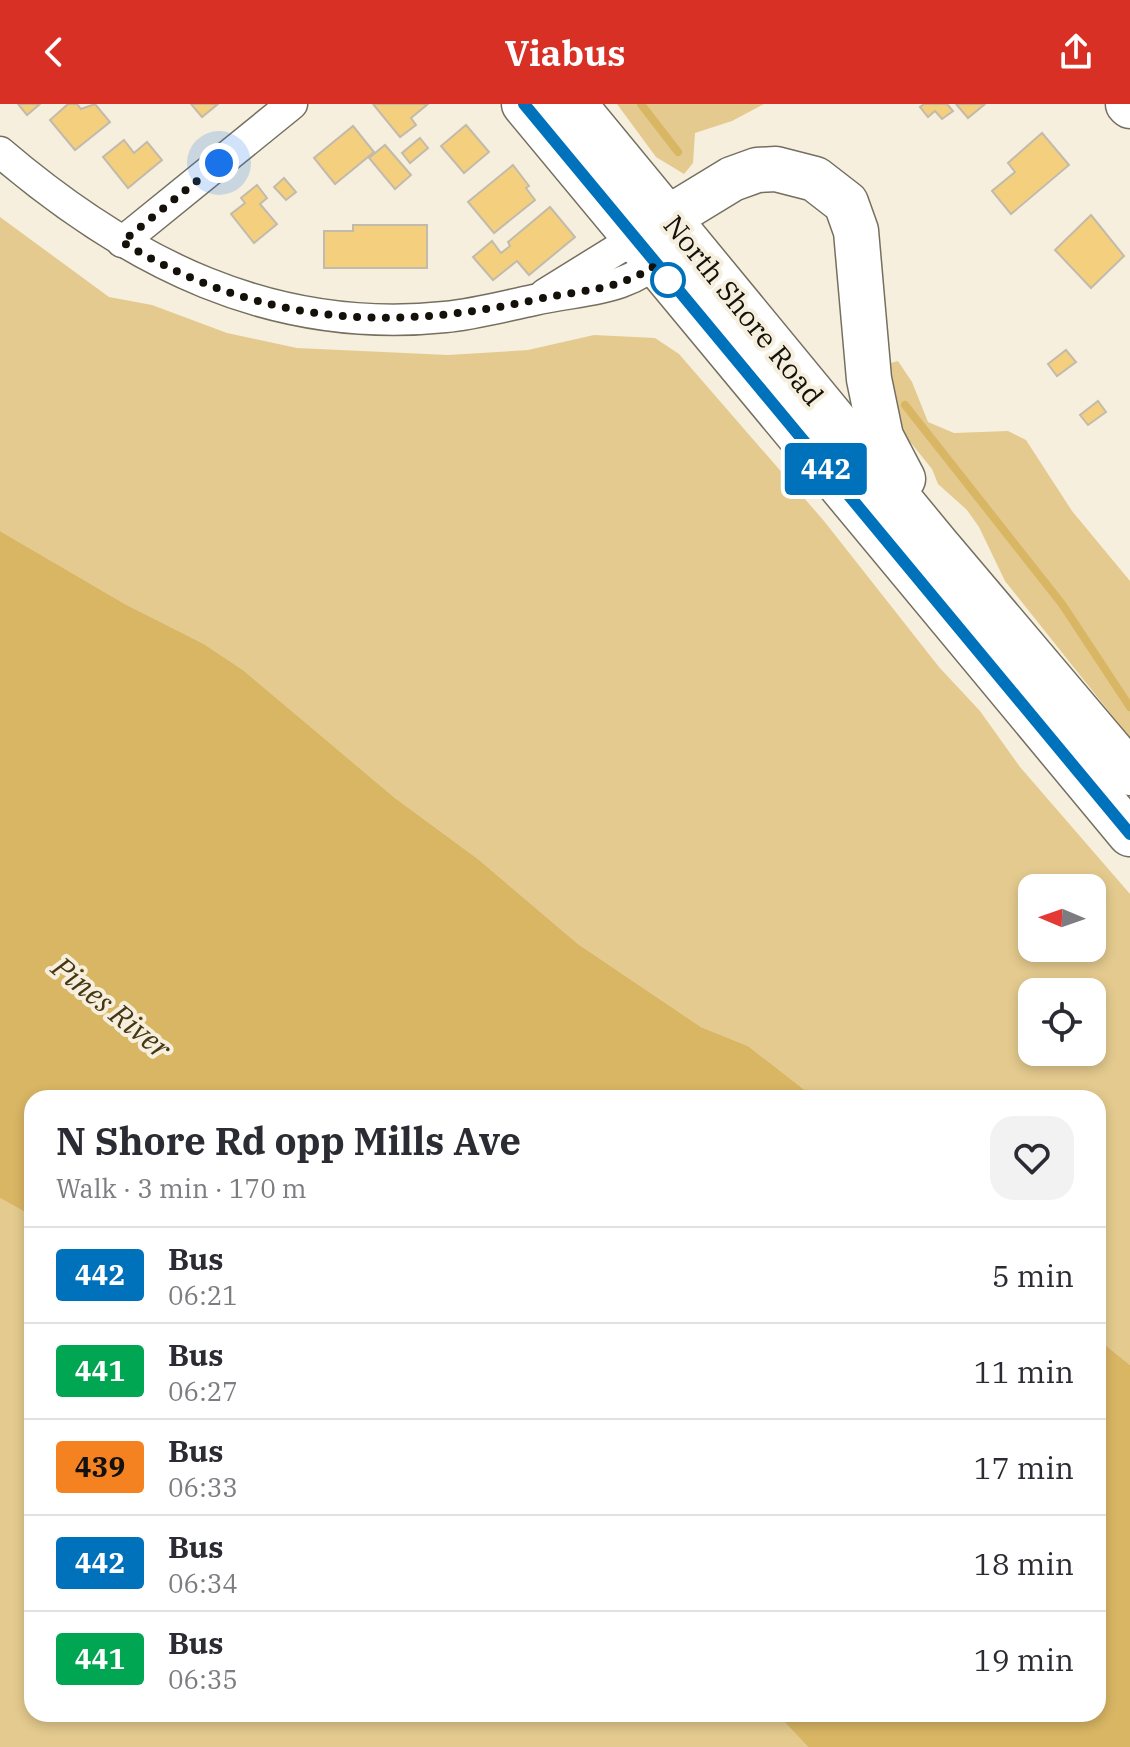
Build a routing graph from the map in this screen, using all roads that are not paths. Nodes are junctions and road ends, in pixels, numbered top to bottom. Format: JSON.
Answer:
{"nodes":[{"id":1,"x":292,"y":104,"type":"edge"},
{"id":2,"x":524,"y":104,"type":"edge"},
{"id":3,"x":574,"y":104,"type":"edge"},
{"id":4,"x":0,"y":152,"type":"edge"},
{"id":5,"x":660,"y":240,"type":"junction"},
{"id":6,"x":122,"y":242,"type":"junction"},
{"id":7,"x":937,"y":545,"type":"junction"},
{"id":8,"x":1130,"y":773,"type":"edge"},
{"id":9,"x":1130,"y":834,"type":"edge"}],
"edges":[{"from":1,"to":6,"type":"street"},
{"from":2,"to":5,"type":"highway","name":"North Shore Road"},
{"from":3,"to":5,"type":"highway","name":"North Shore Road"},
{"from":4,"to":6,"type":"street"},
{"from":5,"to":6,"type":"street"},
{"from":5,"to":7,"type":"highway","name":"North Shore Road"},
{"from":5,"to":7,"type":"highway"},
{"from":5,"to":9,"type":"highway","name":"North Shore Road"},
{"from":7,"to":8,"type":"highway","name":"North Shore Road"}]}
